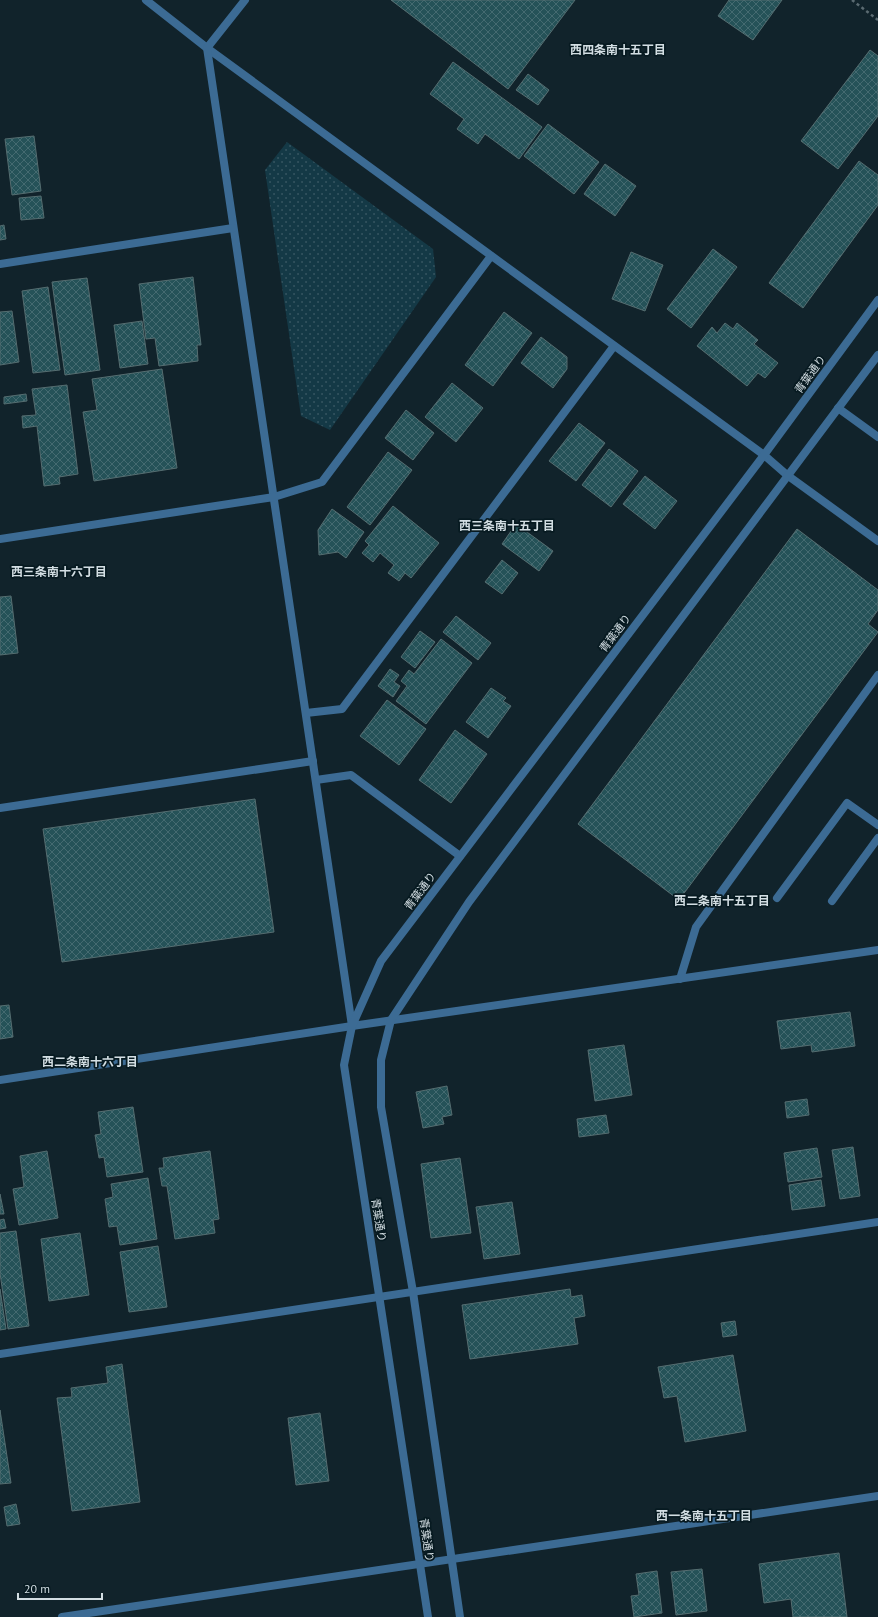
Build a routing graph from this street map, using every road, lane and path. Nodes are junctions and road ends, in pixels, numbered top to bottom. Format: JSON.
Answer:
{"nodes":[{"id":1,"x":146,"y":0,"type":"edge"},
{"id":2,"x":245,"y":0,"type":"edge"},
{"id":3,"x":852,"y":0,"type":"edge"},
{"id":4,"x":878,"y":20,"type":"edge"},
{"id":5,"x":207,"y":48,"type":"junction"},
{"id":6,"x":233,"y":228,"type":"junction"},
{"id":7,"x":491,"y":256,"type":"junction"},
{"id":8,"x":0,"y":264,"type":"edge"},
{"id":9,"x":878,"y":300,"type":"edge"},
{"id":10,"x":614,"y":346,"type":"junction"},
{"id":11,"x":878,"y":355,"type":"edge"},
{"id":12,"x":838,"y":408,"type":"junction"},
{"id":13,"x":878,"y":437,"type":"edge"},
{"id":14,"x":764,"y":455,"type":"junction"},
{"id":15,"x":787,"y":475,"type":"junction"},
{"id":16,"x":274,"y":497,"type":"junction"},
{"id":17,"x":0,"y":539,"type":"edge"},
{"id":18,"x":878,"y":541,"type":"edge"},
{"id":19,"x":878,"y":675,"type":"edge"},
{"id":20,"x":306,"y":713,"type":"junction"},
{"id":21,"x":313,"y":762,"type":"junction"},
{"id":22,"x":316,"y":780,"type":"junction"},
{"id":23,"x":0,"y":808,"type":"edge"},
{"id":24,"x":878,"y":825,"type":"edge"},
{"id":25,"x":878,"y":838,"type":"edge"},
{"id":26,"x":460,"y":856,"type":"junction"},
{"id":27,"x":777,"y":898,"type":"dead end"},
{"id":28,"x":832,"y":901,"type":"dead end"},
{"id":29,"x":878,"y":950,"type":"edge"},
{"id":30,"x":680,"y":979,"type":"junction"},
{"id":31,"x":391,"y":1020,"type":"junction"},
{"id":32,"x":352,"y":1026,"type":"junction"},
{"id":33,"x":0,"y":1080,"type":"edge"},
{"id":34,"x":878,"y":1222,"type":"edge"},
{"id":35,"x":414,"y":1292,"type":"junction"},
{"id":36,"x":380,"y":1297,"type":"junction"},
{"id":37,"x":0,"y":1354,"type":"edge"},
{"id":38,"x":878,"y":1496,"type":"edge"},
{"id":39,"x":452,"y":1558,"type":"junction"},
{"id":40,"x":419,"y":1563,"type":"junction"},
{"id":41,"x":62,"y":1617,"type":"edge"},
{"id":42,"x":428,"y":1617,"type":"edge"},
{"id":43,"x":460,"y":1617,"type":"edge"}],
"edges":[{"from":1,"to":5,"type":"street"},
{"from":2,"to":5,"type":"street"},
{"from":3,"to":4,"type":"path"},
{"from":5,"to":6,"type":"street"},
{"from":5,"to":7,"type":"street"},
{"from":6,"to":8,"type":"street"},
{"from":6,"to":16,"type":"street"},
{"from":7,"to":10,"type":"street"},
{"from":7,"to":16,"type":"street"},
{"from":9,"to":14,"type":"street","name":"青葉通り"},
{"from":10,"to":14,"type":"street"},
{"from":10,"to":20,"type":"street"},
{"from":11,"to":12,"type":"street"},
{"from":12,"to":13,"type":"street"},
{"from":12,"to":15,"type":"street"},
{"from":14,"to":15,"type":"street"},
{"from":14,"to":26,"type":"street","name":"青葉通り"},
{"from":15,"to":18,"type":"street"},
{"from":15,"to":31,"type":"street"},
{"from":16,"to":17,"type":"street"},
{"from":16,"to":20,"type":"street"},
{"from":19,"to":30,"type":"street"},
{"from":20,"to":21,"type":"street"},
{"from":21,"to":22,"type":"street"},
{"from":21,"to":23,"type":"street"},
{"from":22,"to":26,"type":"street"},
{"from":22,"to":32,"type":"street"},
{"from":24,"to":27,"type":"street"},
{"from":25,"to":28,"type":"street"},
{"from":26,"to":32,"type":"street","name":"青葉通り"},
{"from":29,"to":30,"type":"street"},
{"from":30,"to":31,"type":"street"},
{"from":31,"to":32,"type":"street"},
{"from":31,"to":35,"type":"street"},
{"from":32,"to":33,"type":"street"},
{"from":32,"to":36,"type":"street","name":"青葉通り"},
{"from":34,"to":35,"type":"street"},
{"from":35,"to":36,"type":"street"},
{"from":35,"to":39,"type":"street"},
{"from":36,"to":37,"type":"street"},
{"from":36,"to":40,"type":"street","name":"青葉通り"},
{"from":38,"to":39,"type":"street"},
{"from":39,"to":40,"type":"street"},
{"from":39,"to":43,"type":"street"},
{"from":40,"to":41,"type":"street"},
{"from":40,"to":42,"type":"street","name":"青葉通り"}]}
